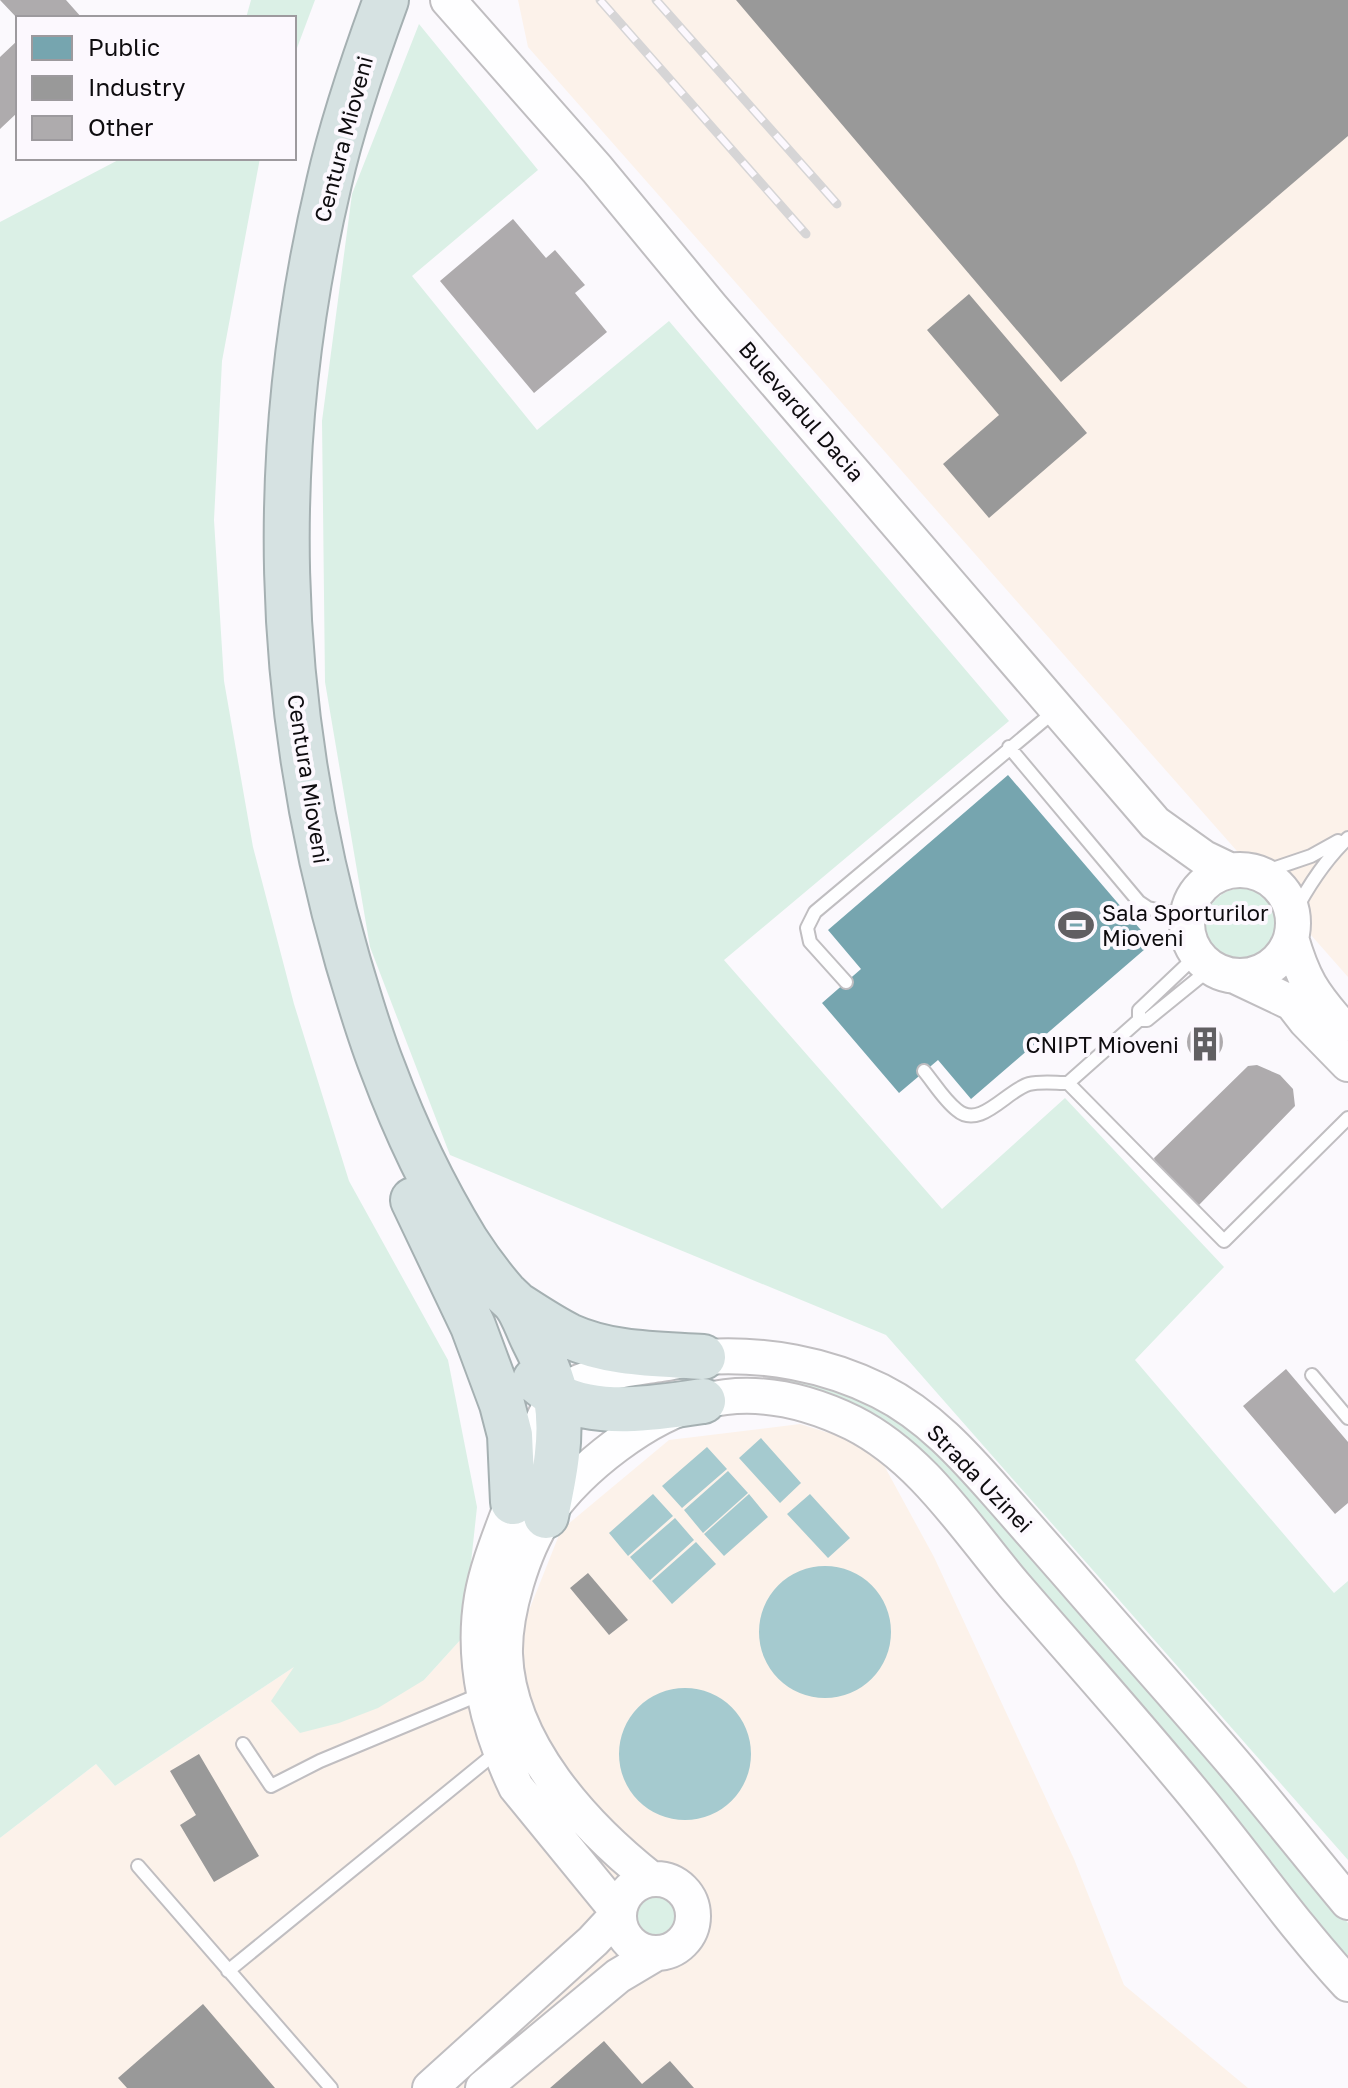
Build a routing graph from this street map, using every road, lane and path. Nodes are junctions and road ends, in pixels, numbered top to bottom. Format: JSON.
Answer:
{"nodes":[{"id":1,"x":362,"y":0,"type":"edge"},
{"id":2,"x":386,"y":0,"type":"edge"},
{"id":3,"x":448,"y":0,"type":"edge"},
{"id":4,"x":1058,"y":708,"type":"junction"},
{"id":5,"x":1009,"y":747,"type":"junction"},
{"id":6,"x":1155,"y":823,"type":"junction"},
{"id":7,"x":1348,"y":837,"type":"edge"},
{"id":8,"x":1245,"y":872,"type":"junction"},
{"id":9,"x":1188,"y":911,"type":"junction"},
{"id":10,"x":1292,"y":926,"type":"junction"},
{"id":11,"x":1215,"y":966,"type":"junction"},
{"id":12,"x":846,"y":982,"type":"dead end"},
{"id":13,"x":1345,"y":1051,"type":"edge"},
{"id":14,"x":924,"y":1071,"type":"dead end"},
{"id":15,"x":1068,"y":1083,"type":"junction"},
{"id":16,"x":388,"y":1115,"type":"junction"},
{"id":17,"x":1348,"y":1118,"type":"edge"},
{"id":18,"x":516,"y":1304,"type":"junction"},
{"id":19,"x":473,"y":1326,"type":"junction"},
{"id":20,"x":703,"y":1357,"type":"junction"},
{"id":21,"x":1312,"y":1375,"type":"dead end"},
{"id":22,"x":556,"y":1396,"type":"junction"},
{"id":23,"x":703,"y":1401,"type":"junction"},
{"id":24,"x":1348,"y":1418,"type":"edge"},
{"id":25,"x":529,"y":1509,"type":"junction"},
{"id":26,"x":484,"y":1693,"type":"junction"},
{"id":27,"x":243,"y":1744,"type":"dead end"},
{"id":28,"x":500,"y":1749,"type":"junction"},
{"id":29,"x":138,"y":1866,"type":"dead end"},
{"id":30,"x":651,"y":1879,"type":"junction"},
{"id":31,"x":1348,"y":1902,"type":"edge"},
{"id":32,"x":619,"y":1913,"type":"junction"},
{"id":33,"x":655,"y":1954,"type":"junction"},
{"id":34,"x":228,"y":1971,"type":"junction"},
{"id":35,"x":1348,"y":1984,"type":"edge"},
{"id":36,"x":331,"y":2088,"type":"edge"},
{"id":37,"x":430,"y":2088,"type":"edge"},
{"id":38,"x":483,"y":2088,"type":"edge"}],
"edges":[{"from":1,"to":16,"type":"highway","name":"Centura Mioveni"},
{"from":2,"to":16,"type":"highway","name":"Centura Mioveni"},
{"from":3,"to":4,"type":"street","name":"Bulevardul Dacia"},
{"from":4,"to":5,"type":"lane"},
{"from":4,"to":6,"type":"street","name":"Bulevardul Dacia"},
{"from":5,"to":9,"type":"lane"},
{"from":5,"to":12,"type":"lane"},
{"from":6,"to":8,"type":"street"},
{"from":6,"to":9,"type":"street"},
{"from":7,"to":8,"type":"lane"},
{"from":7,"to":10,"type":"lane"},
{"from":8,"to":9,"type":"street"},
{"from":8,"to":10,"type":"street"},
{"from":9,"to":11,"type":"street"},
{"from":10,"to":11,"type":"street"},
{"from":10,"to":13,"type":"street"},
{"from":11,"to":13,"type":"street"},
{"from":11,"to":15,"type":"lane"},
{"from":14,"to":15,"type":"lane"},
{"from":15,"to":17,"type":"lane"},
{"from":16,"to":18,"type":"highway","name":"Centura Mioveni"},
{"from":16,"to":19,"type":"highway","name":"Centura Mioveni"},
{"from":18,"to":20,"type":"highway"},
{"from":18,"to":22,"type":"highway","name":"Centura Mioveni"},
{"from":19,"to":22,"type":"highway"},
{"from":19,"to":25,"type":"highway","name":"Centura Mioveni"},
{"from":20,"to":22,"type":"street","name":"Strada Uzinei"},
{"from":20,"to":31,"type":"street","name":"Strada Uzinei"},
{"from":21,"to":24,"type":"lane"},
{"from":22,"to":23,"type":"highway"},
{"from":22,"to":25,"type":"highway","name":"Centura Mioveni"},
{"from":23,"to":25,"type":"street","name":"Strada Uzinei"},
{"from":23,"to":35,"type":"street","name":"Strada Uzinei"},
{"from":25,"to":26,"type":"street","name":"Strada Uzinei"},
{"from":25,"to":30,"type":"street","name":"Strada Uzinei"},
{"from":26,"to":27,"type":"lane"},
{"from":26,"to":28,"type":"street","name":"Strada Uzinei"},
{"from":28,"to":32,"type":"street","name":"Strada Uzinei"},
{"from":28,"to":34,"type":"lane"},
{"from":29,"to":34,"type":"lane"},
{"from":30,"to":32,"type":"street"},
{"from":30,"to":33,"type":"street"},
{"from":32,"to":33,"type":"street"},
{"from":32,"to":37,"type":"street"},
{"from":33,"to":38,"type":"street"},
{"from":34,"to":36,"type":"lane"}]}
